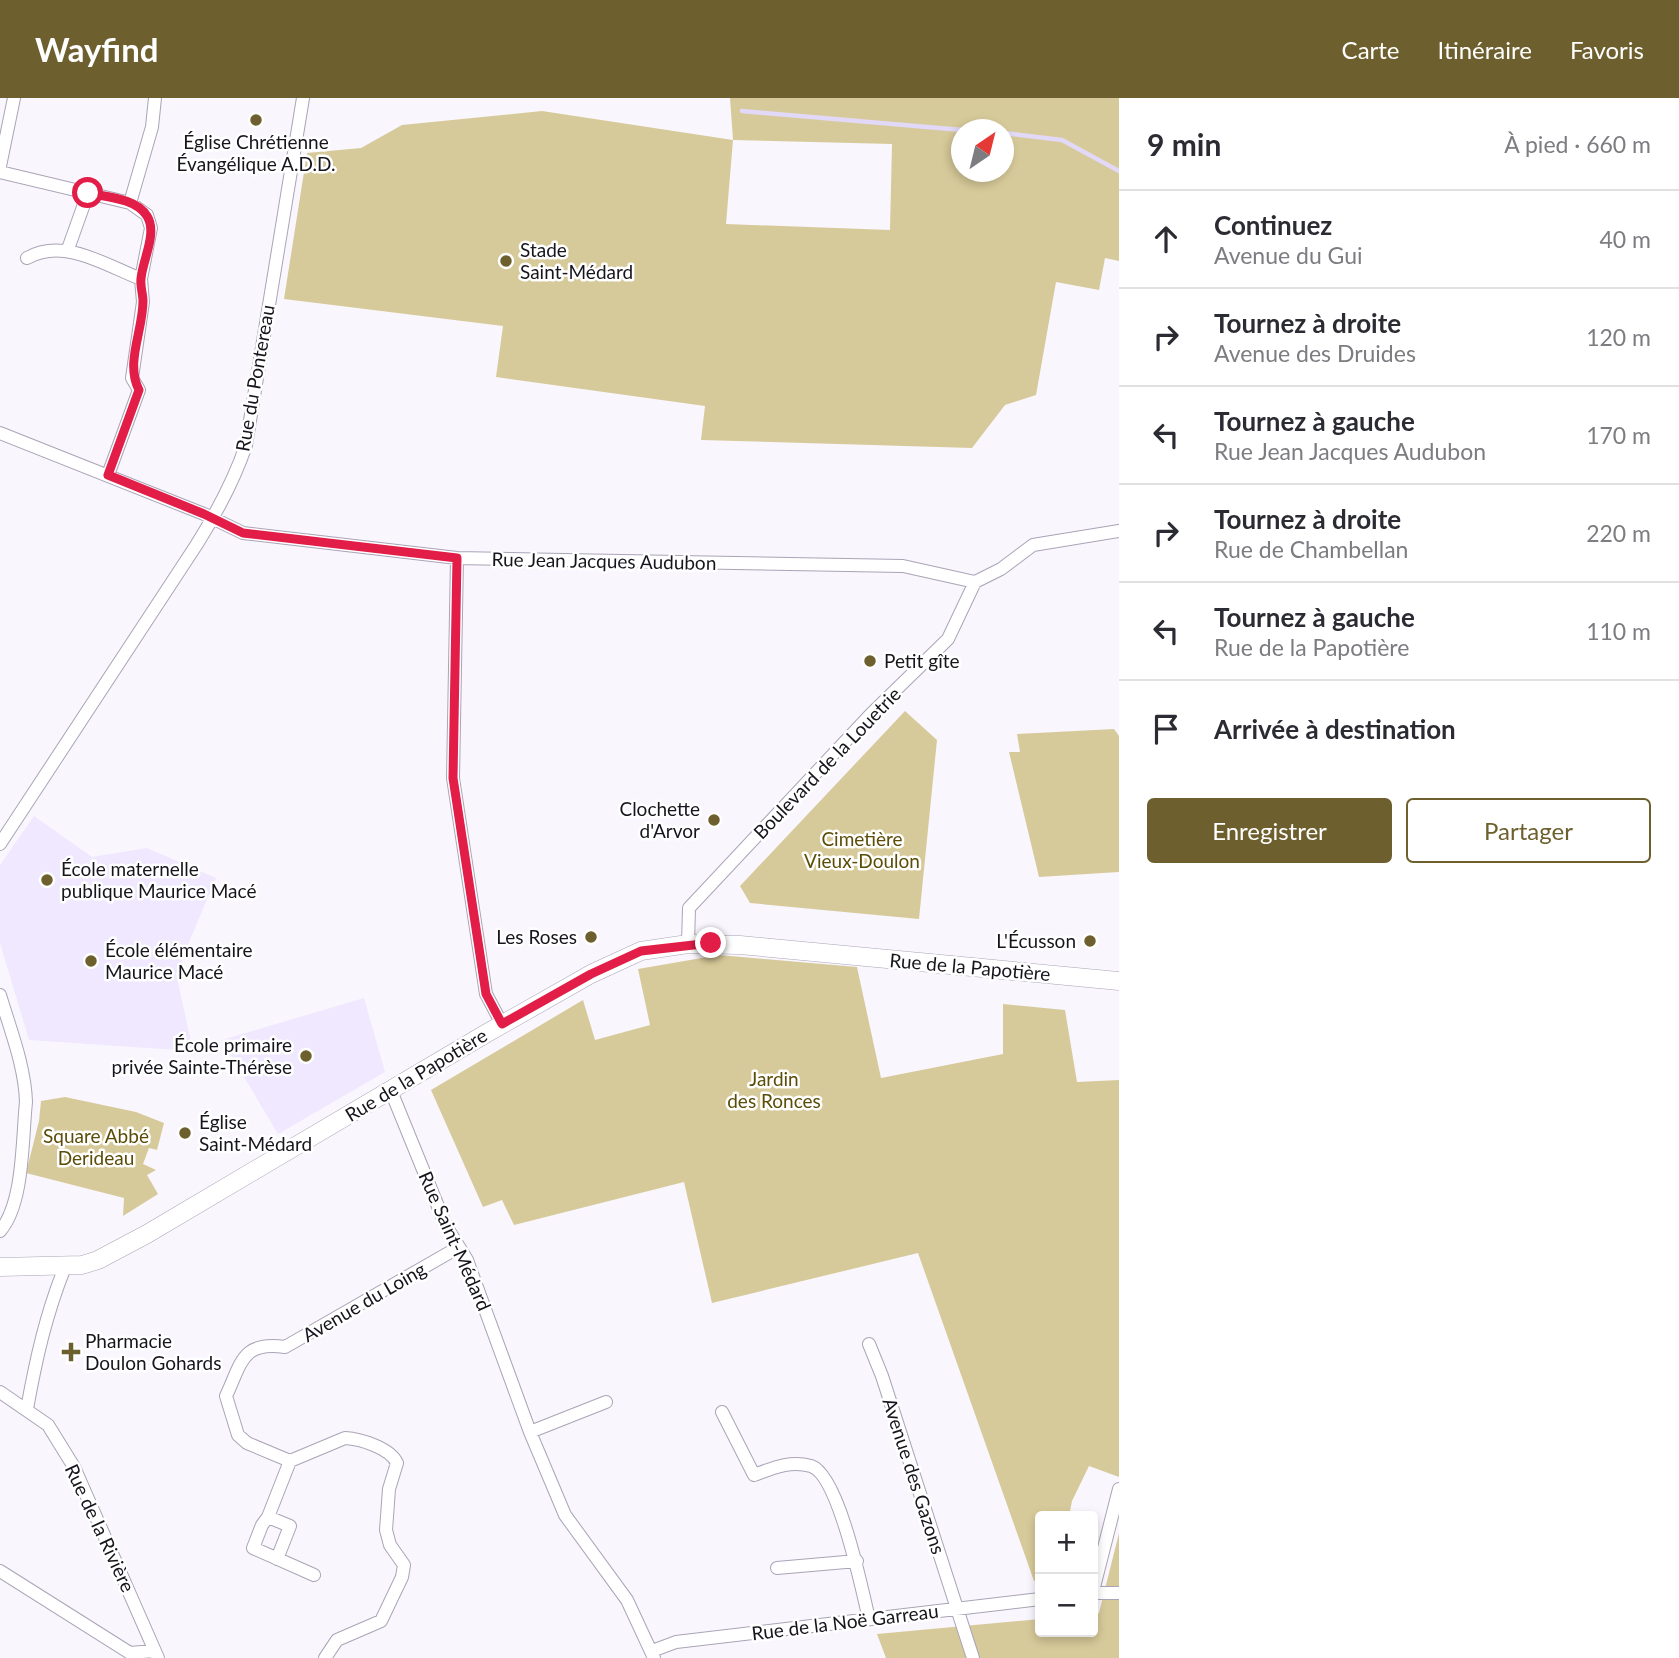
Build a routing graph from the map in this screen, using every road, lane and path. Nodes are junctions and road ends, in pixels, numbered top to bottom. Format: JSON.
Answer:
{"nodes":[{"id":1,"x":14,"y":98,"type":"edge"},
{"id":2,"x":155,"y":98,"type":"edge"},
{"id":3,"x":303,"y":98,"type":"edge"},
{"id":4,"x":0,"y":166,"type":"edge"},
{"id":5,"x":0,"y":172,"type":"edge"},
{"id":6,"x":88,"y":193,"type":"junction"},
{"id":7,"x":130,"y":202,"type":"junction"},
{"id":8,"x":68,"y":249,"type":"junction"},
{"id":9,"x":27,"y":258,"type":"dead end"},
{"id":10,"x":141,"y":279,"type":"junction"},
{"id":11,"x":0,"y":433,"type":"edge"},
{"id":12,"x":108,"y":475,"type":"junction"},
{"id":13,"x":213,"y":518,"type":"junction"},
{"id":14,"x":1119,"y":531,"type":"edge"},
{"id":15,"x":457,"y":558,"type":"junction"},
{"id":16,"x":975,"y":582,"type":"junction"},
{"id":17,"x":0,"y":844,"type":"edge"},
{"id":18,"x":688,"y":944,"type":"junction"},
{"id":19,"x":1119,"y":981,"type":"edge"},
{"id":20,"x":0,"y":995,"type":"edge"},
{"id":21,"x":502,"y":1024,"type":"junction"},
{"id":22,"x":391,"y":1091,"type":"junction"},
{"id":23,"x":0,"y":1231,"type":"edge"},
{"id":24,"x":459,"y":1247,"type":"junction"},
{"id":25,"x":0,"y":1267,"type":"edge"},
{"id":26,"x":65,"y":1267,"type":"junction"},
{"id":27,"x":869,"y":1344,"type":"dead end"},
{"id":28,"x":0,"y":1392,"type":"edge"},
{"id":29,"x":606,"y":1402,"type":"dead end"},
{"id":30,"x":27,"y":1409,"type":"junction"},
{"id":31,"x":722,"y":1412,"type":"dead end"},
{"id":32,"x":530,"y":1432,"type":"junction"},
{"id":33,"x":290,"y":1461,"type":"junction"},
{"id":34,"x":1119,"y":1489,"type":"edge"},
{"id":35,"x":268,"y":1517,"type":"junction"},
{"id":36,"x":277,"y":1559,"type":"junction"},
{"id":37,"x":856,"y":1561,"type":"junction"},
{"id":38,"x":777,"y":1568,"type":"dead end"},
{"id":39,"x":0,"y":1571,"type":"edge"},
{"id":40,"x":1098,"y":1574,"type":"edge"},
{"id":41,"x":314,"y":1576,"type":"dead end"},
{"id":42,"x":1098,"y":1592,"type":"edge"},
{"id":43,"x":1119,"y":1593,"type":"edge"},
{"id":44,"x":1035,"y":1600,"type":"edge"},
{"id":45,"x":957,"y":1608,"type":"junction"},
{"id":46,"x":869,"y":1619,"type":"junction"},
{"id":47,"x":156,"y":1654,"type":"edge"},
{"id":48,"x":653,"y":1654,"type":"edge"},
{"id":49,"x":325,"y":1658,"type":"edge"},
{"id":50,"x":973,"y":1658,"type":"edge"}],
"edges":[{"from":1,"to":4,"type":"street"},
{"from":2,"to":7,"type":"street"},
{"from":3,"to":13,"type":"street","name":"Rue du Pontereau"},
{"from":5,"to":6,"type":"street"},
{"from":6,"to":7,"type":"street"},
{"from":6,"to":8,"type":"street"},
{"from":7,"to":10,"type":"street"},
{"from":8,"to":9,"type":"street"},
{"from":8,"to":10,"type":"street"},
{"from":10,"to":12,"type":"street"},
{"from":11,"to":12,"type":"street","name":"Rue Jean Jacques Audubon"},
{"from":12,"to":13,"type":"street","name":"Rue Jean Jacques Audubon"},
{"from":13,"to":15,"type":"street","name":"Rue Jean Jacques Audubon"},
{"from":13,"to":17,"type":"street","name":"Rue du Pontereau"},
{"from":14,"to":16,"type":"street"},
{"from":15,"to":16,"type":"street","name":"Rue Jean Jacques Audubon"},
{"from":15,"to":21,"type":"street"},
{"from":16,"to":18,"type":"street","name":"Boulevard de la Louetrie"},
{"from":18,"to":19,"type":"street","name":"Rue de la Papotière"},
{"from":18,"to":21,"type":"street","name":"Rue de la Papotière"},
{"from":20,"to":23,"type":"street"},
{"from":21,"to":22,"type":"street","name":"Rue de la Papotière"},
{"from":22,"to":24,"type":"street","name":"Rue Saint-Médard"},
{"from":22,"to":26,"type":"street","name":"Rue de la Papotière"},
{"from":24,"to":32,"type":"street","name":"Rue Saint-Médard"},
{"from":24,"to":33,"type":"street","name":"Avenue du Loing"},
{"from":25,"to":26,"type":"street","name":"Rue de la Papotière"},
{"from":26,"to":30,"type":"street"},
{"from":27,"to":45,"type":"street","name":"Avenue des Gazons"},
{"from":28,"to":30,"type":"street","name":"Rue de la Rivière"},
{"from":29,"to":32,"type":"street"},
{"from":30,"to":47,"type":"street","name":"Rue de la Rivière"},
{"from":31,"to":37,"type":"street"},
{"from":32,"to":48,"type":"street","name":"Rue Saint-Médard"},
{"from":33,"to":35,"type":"street"},
{"from":33,"to":49,"type":"street"},
{"from":34,"to":40,"type":"street"},
{"from":35,"to":36,"type":"street"},
{"from":35,"to":36,"type":"street"},
{"from":36,"to":41,"type":"street"},
{"from":37,"to":38,"type":"street"},
{"from":37,"to":46,"type":"street"},
{"from":39,"to":47,"type":"street"},
{"from":42,"to":43,"type":"street"},
{"from":44,"to":45,"type":"street","name":"Rue de la Noë Garreau"},
{"from":45,"to":46,"type":"street","name":"Rue de la Noë Garreau"},
{"from":45,"to":50,"type":"street","name":"Avenue des Gazons"},
{"from":46,"to":48,"type":"street","name":"Rue de la Noë Garreau"}]}
